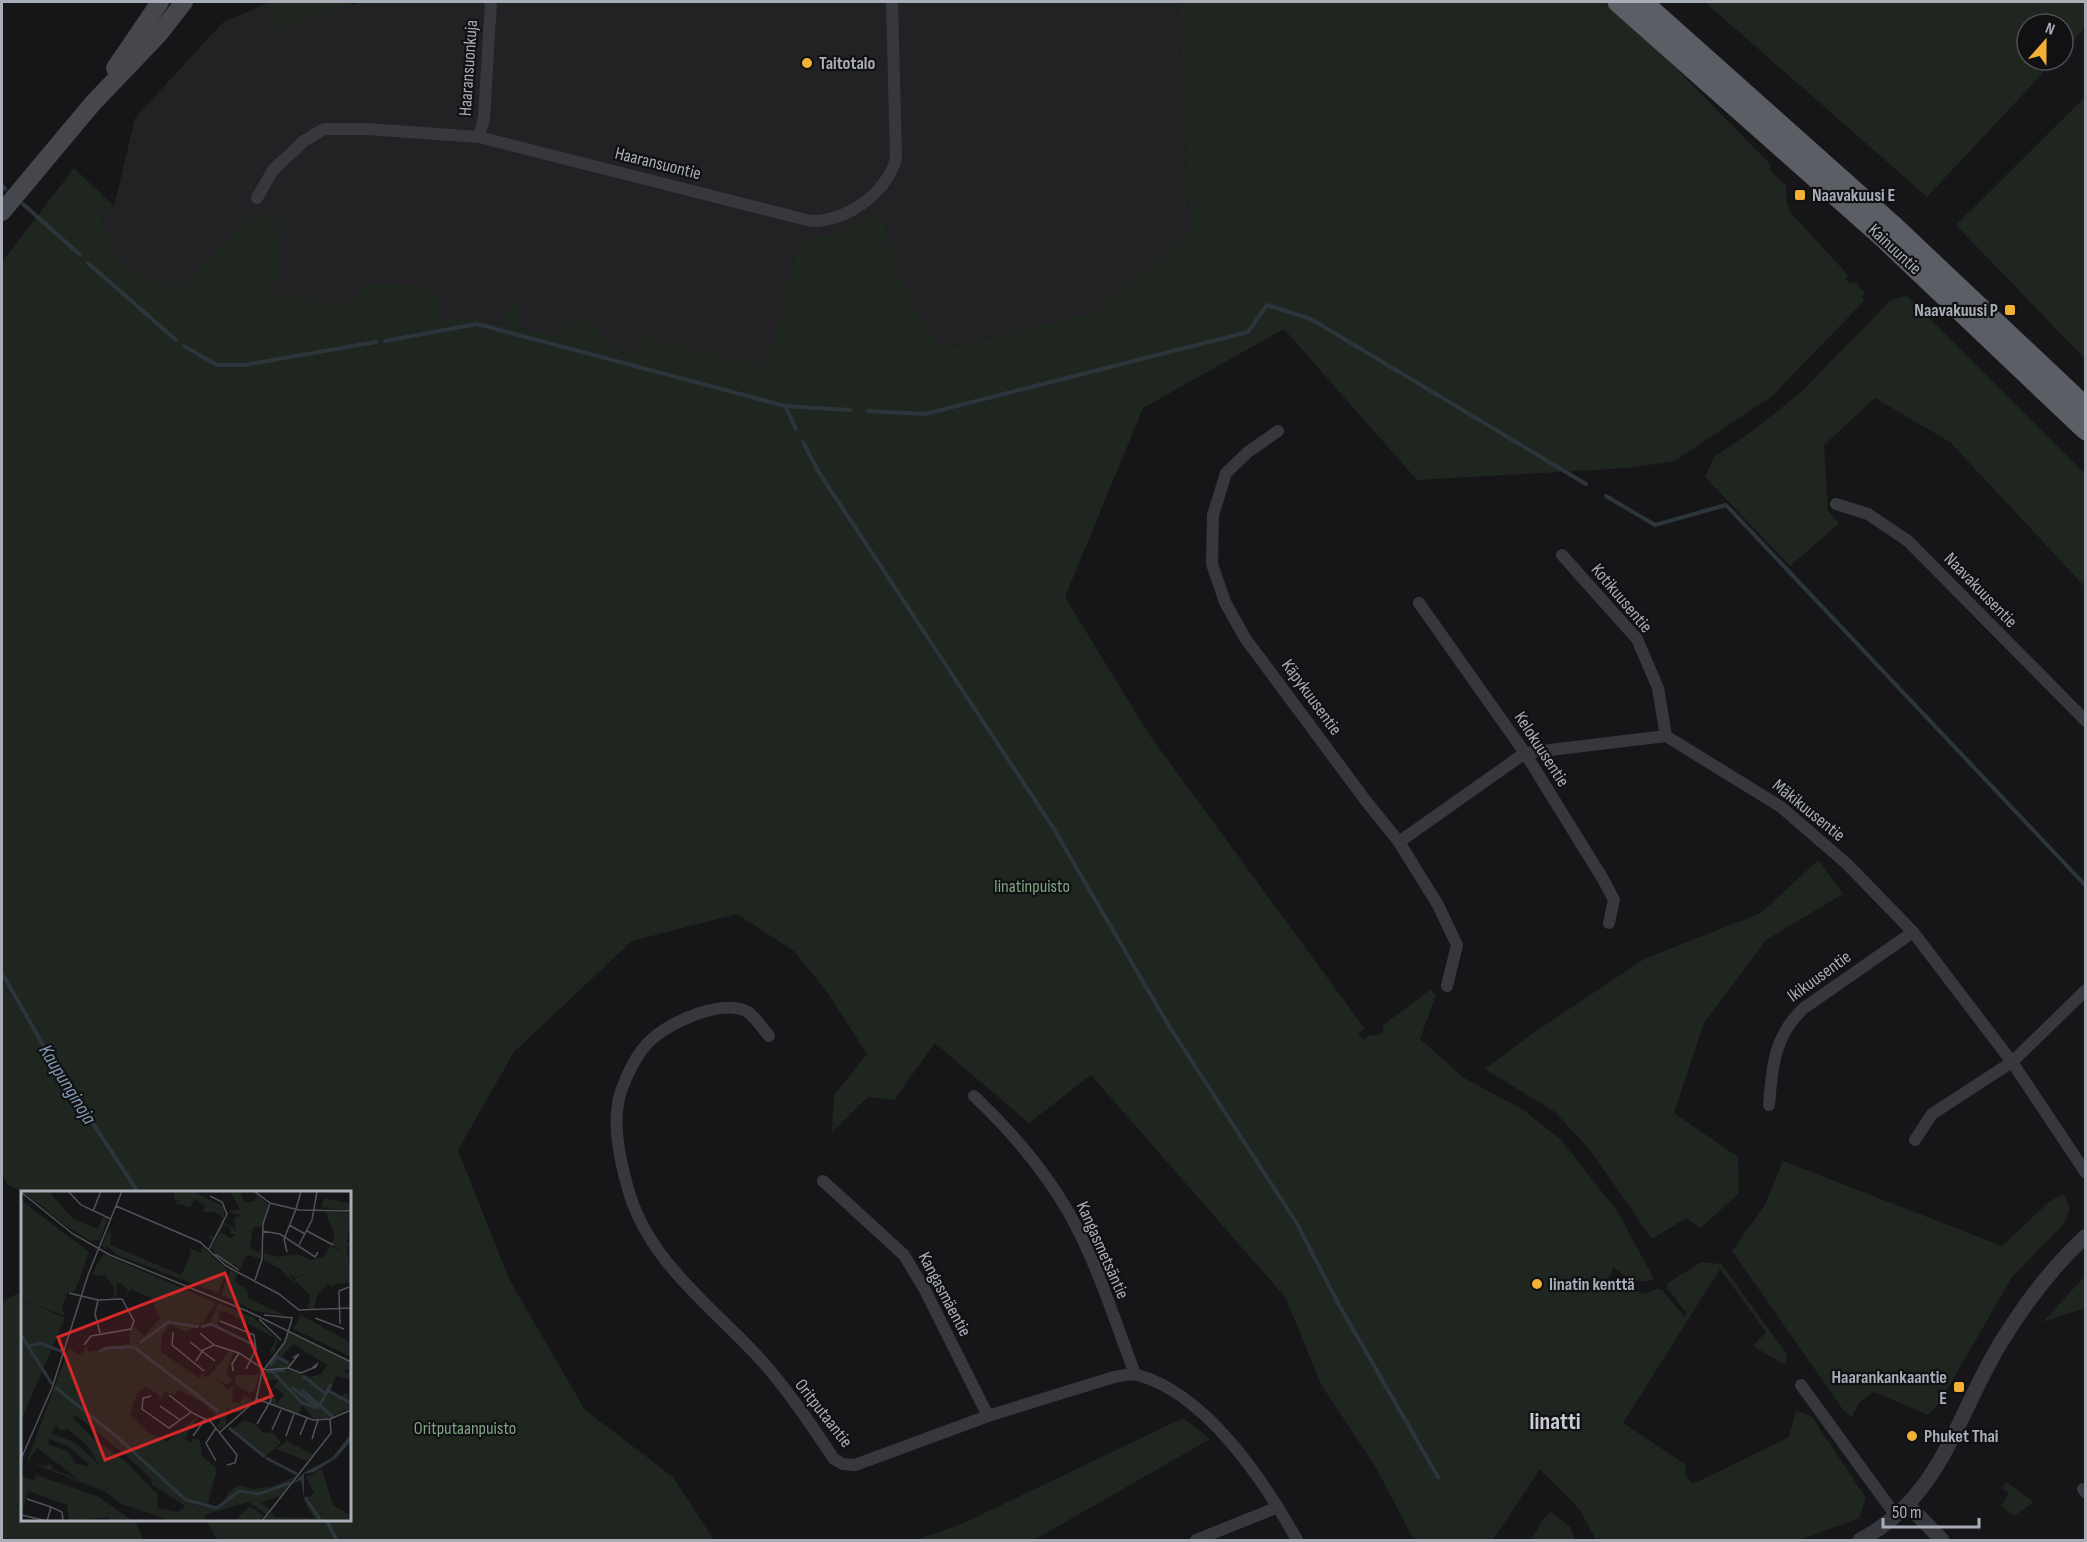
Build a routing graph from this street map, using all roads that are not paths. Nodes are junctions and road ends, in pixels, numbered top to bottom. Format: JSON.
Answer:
{"nodes":[{"id":1,"x":160,"y":2,"type":"edge"},
{"id":2,"x":184,"y":2,"type":"edge"},
{"id":3,"x":491,"y":2,"type":"edge"},
{"id":4,"x":892,"y":2,"type":"edge"},
{"id":5,"x":1618,"y":2,"type":"edge"},
{"id":6,"x":1642,"y":2,"type":"edge"},
{"id":7,"x":93,"y":103,"type":"junction"},
{"id":8,"x":479,"y":137,"type":"junction"},
{"id":9,"x":256,"y":198,"type":"dead end"},
{"id":10,"x":2,"y":212,"type":"edge"},
{"id":11,"x":2085,"y":408,"type":"edge"},
{"id":12,"x":1278,"y":430,"type":"dead end"},
{"id":13,"x":2085,"y":430,"type":"edge"},
{"id":14,"x":1836,"y":504,"type":"dead end"},
{"id":15,"x":1562,"y":555,"type":"dead end"},
{"id":16,"x":1419,"y":603,"type":"dead end"},
{"id":17,"x":2085,"y":721,"type":"edge"},
{"id":18,"x":1666,"y":736,"type":"junction"},
{"id":19,"x":1525,"y":753,"type":"junction"},
{"id":20,"x":1399,"y":842,"type":"junction"},
{"id":21,"x":1609,"y":923,"type":"dead end"},
{"id":22,"x":1913,"y":932,"type":"junction"},
{"id":23,"x":1447,"y":986,"type":"dead end"},
{"id":24,"x":2085,"y":990,"type":"edge"},
{"id":25,"x":769,"y":1036,"type":"dead end"},
{"id":26,"x":2012,"y":1062,"type":"junction"},
{"id":27,"x":974,"y":1096,"type":"dead end"},
{"id":28,"x":1769,"y":1105,"type":"dead end"},
{"id":29,"x":1916,"y":1140,"type":"dead end"},
{"id":30,"x":2085,"y":1173,"type":"edge"},
{"id":31,"x":823,"y":1181,"type":"dead end"},
{"id":32,"x":2085,"y":1236,"type":"edge"},
{"id":33,"x":1135,"y":1374,"type":"junction"},
{"id":34,"x":1801,"y":1385,"type":"dead end"},
{"id":35,"x":988,"y":1416,"type":"junction"},
{"id":36,"x":1908,"y":1506,"type":"junction"},
{"id":37,"x":1278,"y":1507,"type":"junction"},
{"id":38,"x":1896,"y":1516,"type":"junction"},
{"id":39,"x":1196,"y":1540,"type":"edge"},
{"id":40,"x":1297,"y":1540,"type":"edge"},
{"id":41,"x":1860,"y":1540,"type":"edge"},
{"id":42,"x":1942,"y":1540,"type":"edge"}],
"edges":[{"from":1,"to":7,"type":"main road"},
{"from":2,"to":7,"type":"main road"},
{"from":3,"to":8,"type":"street","name":"Haaransuonkuja"},
{"from":4,"to":8,"type":"street","name":"Haaransuontie"},
{"from":5,"to":13,"type":"highway","name":"Kainuuntie"},
{"from":6,"to":11,"type":"highway","name":"Kainuuntie"},
{"from":7,"to":10,"type":"main road"},
{"from":8,"to":9,"type":"street","name":"Haaransuontie"},
{"from":12,"to":20,"type":"street","name":"Käpykuusentie"},
{"from":14,"to":17,"type":"street","name":"Naavakuusentie"},
{"from":15,"to":18,"type":"street","name":"Kotikuusentie"},
{"from":16,"to":19,"type":"street","name":"Kelokuusentie"},
{"from":18,"to":19,"type":"street"},
{"from":18,"to":22,"type":"street","name":"Mäkikuusentie"},
{"from":19,"to":20,"type":"street"},
{"from":19,"to":21,"type":"street","name":"Kelokuusentie"},
{"from":20,"to":23,"type":"street","name":"Käpykuusentie"},
{"from":22,"to":26,"type":"street","name":"Mäkikuusentie"},
{"from":22,"to":28,"type":"street","name":"Ikikuusentie"},
{"from":24,"to":26,"type":"street"},
{"from":25,"to":35,"type":"street","name":"Oritputaantie"},
{"from":26,"to":29,"type":"street"},
{"from":26,"to":30,"type":"street","name":"Mäkikuusentie"},
{"from":27,"to":33,"type":"street","name":"Kangasmetsäntie"},
{"from":31,"to":35,"type":"street","name":"Kangasmäentie"},
{"from":32,"to":36,"type":"street"},
{"from":33,"to":35,"type":"street","name":"Oritputaantie"},
{"from":33,"to":37,"type":"street"},
{"from":34,"to":38,"type":"street"},
{"from":36,"to":38,"type":"street"},
{"from":36,"to":42,"type":"street"},
{"from":37,"to":39,"type":"street"},
{"from":37,"to":40,"type":"street"},
{"from":38,"to":41,"type":"street"}]}
